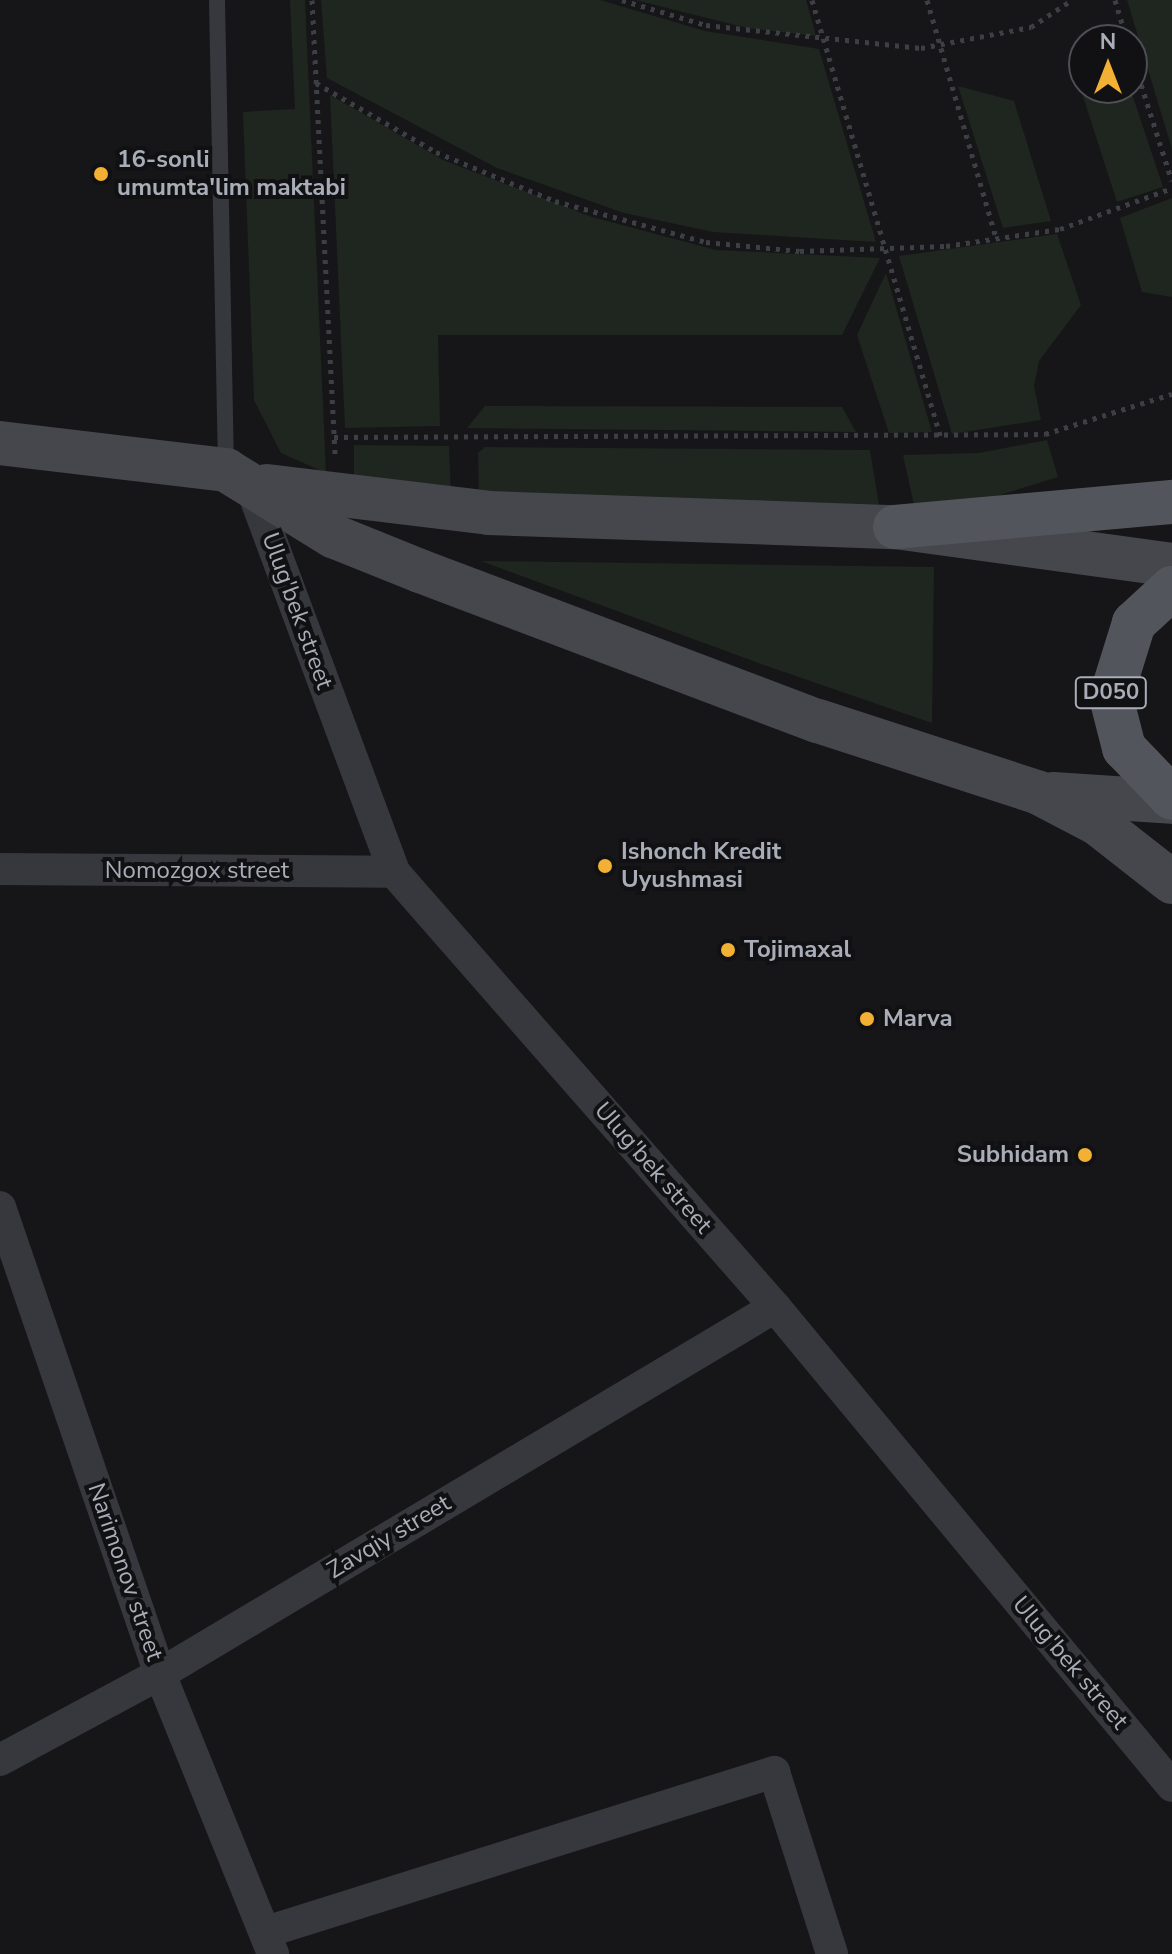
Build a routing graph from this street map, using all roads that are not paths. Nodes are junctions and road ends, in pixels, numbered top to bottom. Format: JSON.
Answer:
{"nodes":[{"id":1,"x":217,"y":0,"type":"edge"},
{"id":2,"x":0,"y":443,"type":"edge"},
{"id":3,"x":238,"y":477,"type":"junction"},
{"id":4,"x":1172,"y":502,"type":"edge"},
{"id":5,"x":895,"y":527,"type":"junction"},
{"id":6,"x":1172,"y":565,"type":"edge"},
{"id":7,"x":1172,"y":588,"type":"edge"},
{"id":8,"x":1039,"y":793,"type":"junction"},
{"id":9,"x":1172,"y":800,"type":"edge"},
{"id":10,"x":0,"y":869,"type":"edge"},
{"id":11,"x":394,"y":872,"type":"junction"},
{"id":12,"x":1172,"y":882,"type":"edge"},
{"id":13,"x":0,"y":1207,"type":"edge"},
{"id":14,"x":775,"y":1307,"type":"junction"},
{"id":15,"x":160,"y":1674,"type":"junction"},
{"id":16,"x":0,"y":1760,"type":"edge"},
{"id":17,"x":1172,"y":1786,"type":"edge"},
{"id":18,"x":269,"y":1943,"type":"edge"},
{"id":19,"x":832,"y":1954,"type":"edge"}],
"edges":[{"from":1,"to":3,"type":"lane"},
{"from":2,"to":3,"type":"main road"},
{"from":3,"to":5,"type":"main road"},
{"from":3,"to":8,"type":"main road"},
{"from":3,"to":11,"type":"street","name":"Ulug'bek street"},
{"from":4,"to":5,"type":"main road"},
{"from":5,"to":6,"type":"main road"},
{"from":7,"to":9,"type":"main road","number":"D050"},
{"from":8,"to":9,"type":"main road"},
{"from":8,"to":12,"type":"main road"},
{"from":10,"to":11,"type":"street","name":"Nomozgoх street"},
{"from":11,"to":14,"type":"street","name":"Ulug'bek street"},
{"from":13,"to":15,"type":"street","name":"Narimonov street"},
{"from":14,"to":15,"type":"street","name":"Zavqiy street"},
{"from":14,"to":17,"type":"street","name":"Ulug'bek street"},
{"from":15,"to":16,"type":"street","name":"Zavqiy street"},
{"from":15,"to":18,"type":"street","name":"Narimonov street"},
{"from":18,"to":19,"type":"street","name":"Narimonov street"}]}
